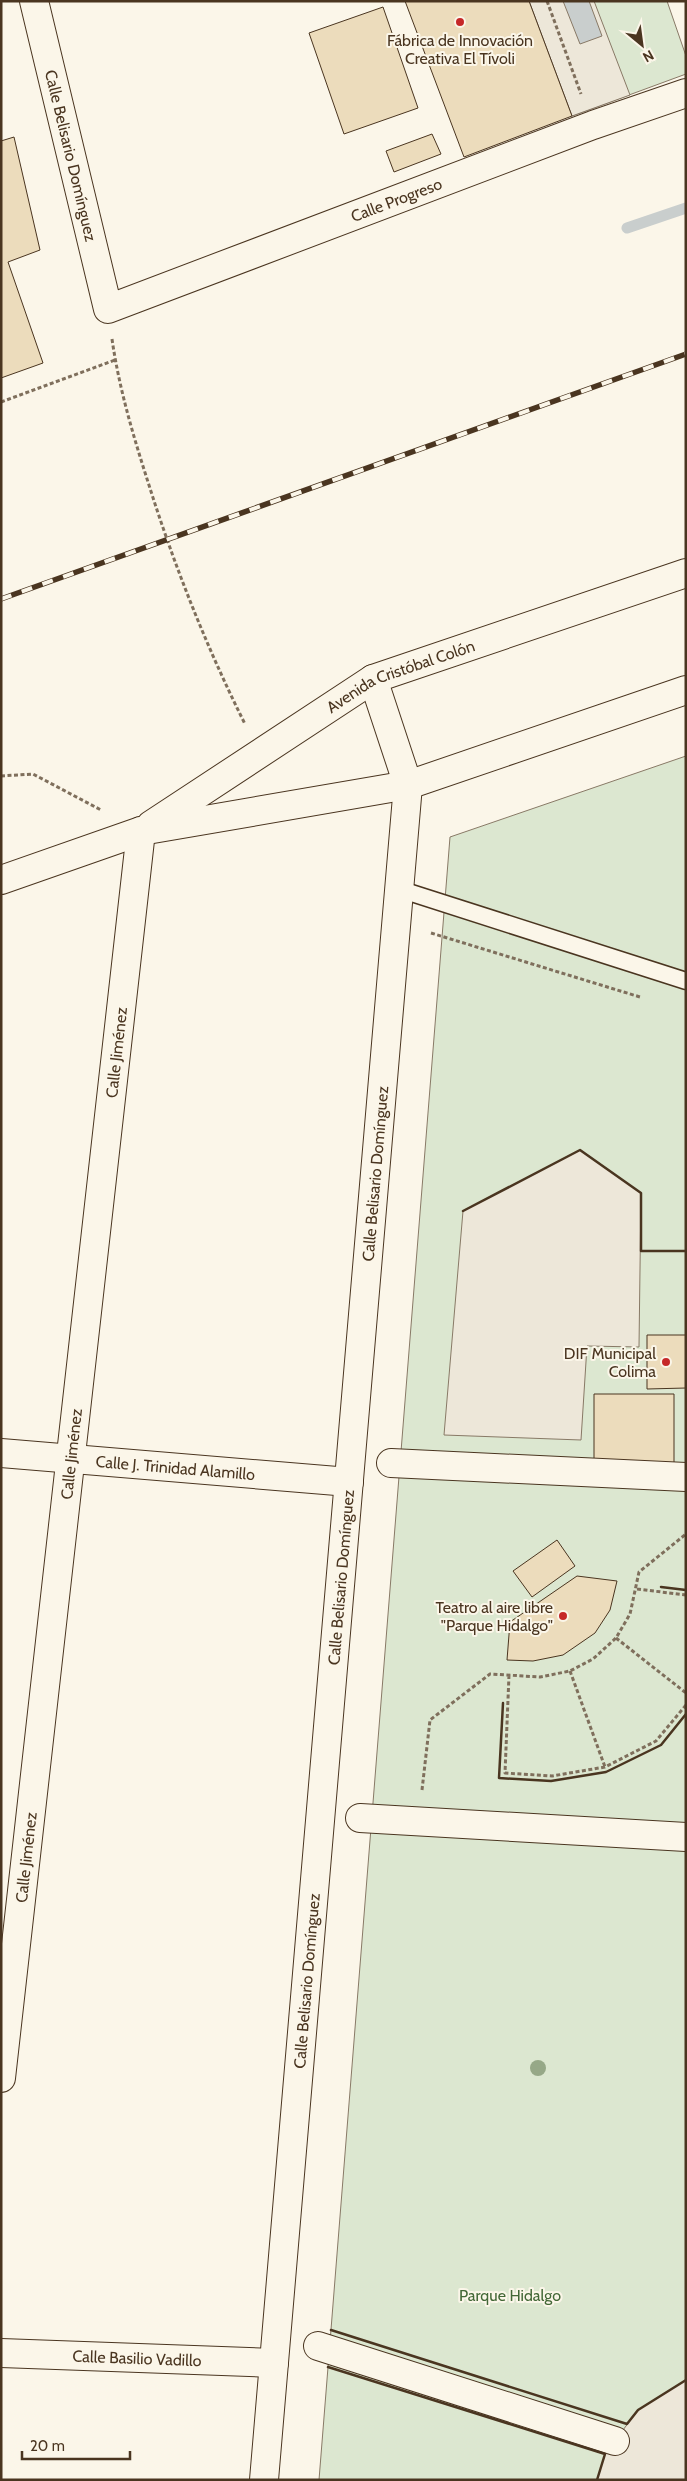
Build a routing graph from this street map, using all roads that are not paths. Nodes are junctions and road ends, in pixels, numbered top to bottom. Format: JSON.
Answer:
{"nodes":[{"id":1,"x":34,"y":1,"type":"edge"},
{"id":2,"x":686,"y":93,"type":"edge"},
{"id":3,"x":108,"y":309,"type":"joint"},
{"id":4,"x":686,"y":572,"type":"edge"},
{"id":5,"x":373,"y":679,"type":"junction"},
{"id":6,"x":686,"y":690,"type":"edge"},
{"id":7,"x":408,"y":785,"type":"junction"},
{"id":8,"x":141,"y":831,"type":"junction"},
{"id":9,"x":1,"y":880,"type":"edge"},
{"id":10,"x":399,"y":889,"type":"junction"},
{"id":11,"x":686,"y":981,"type":"edge"},
{"id":12,"x":1,"y":1453,"type":"edge"},
{"id":13,"x":71,"y":1459,"type":"junction"},
{"id":14,"x":391,"y":1463,"type":"dead end"},
{"id":15,"x":686,"y":1477,"type":"edge"},
{"id":16,"x":349,"y":1482,"type":"junction"},
{"id":17,"x":360,"y":1818,"type":"dead end"},
{"id":18,"x":686,"y":1837,"type":"edge"},
{"id":19,"x":1,"y":2078,"type":"edge"},
{"id":20,"x":318,"y":2346,"type":"dead end"},
{"id":21,"x":1,"y":2353,"type":"edge"},
{"id":22,"x":274,"y":2363,"type":"junction"},
{"id":23,"x":615,"y":2440,"type":"dead end"},
{"id":24,"x":264,"y":2480,"type":"edge"}],
"edges":[{"from":1,"to":3,"type":"street","name":"Calle Belisario Domínguez"},
{"from":2,"to":3,"type":"street","name":"Calle Progreso"},
{"from":4,"to":5,"type":"street","name":"Avenida Cristóbal Colón"},
{"from":5,"to":7,"type":"street","name":"Calle Belisario Domínguez"},
{"from":5,"to":8,"type":"street","name":"Avenida Cristóbal Colón"},
{"from":6,"to":7,"type":"street","name":"Avenida Cristóbal Colón"},
{"from":7,"to":8,"type":"street","name":"Avenida Cristóbal Colón"},
{"from":7,"to":10,"type":"street","name":"Calle Belisario Domínguez"},
{"from":8,"to":9,"type":"street","name":"Avenida Cristóbal Colón"},
{"from":8,"to":13,"type":"street","name":"Calle Jiménez"},
{"from":10,"to":11,"type":"lane"},
{"from":10,"to":16,"type":"street","name":"Calle Belisario Domínguez"},
{"from":12,"to":13,"type":"street","name":"Calle J. Trinidad Alamillo"},
{"from":13,"to":16,"type":"street","name":"Calle J. Trinidad Alamillo"},
{"from":13,"to":19,"type":"street","name":"Calle Jiménez"},
{"from":14,"to":15,"type":"street"},
{"from":16,"to":22,"type":"street","name":"Calle Belisario Domínguez"},
{"from":17,"to":18,"type":"street"},
{"from":20,"to":23,"type":"street"},
{"from":21,"to":22,"type":"street","name":"Calle Basilio Vadillo"},
{"from":22,"to":24,"type":"street","name":"Calle Belisario Domínguez"}]}
